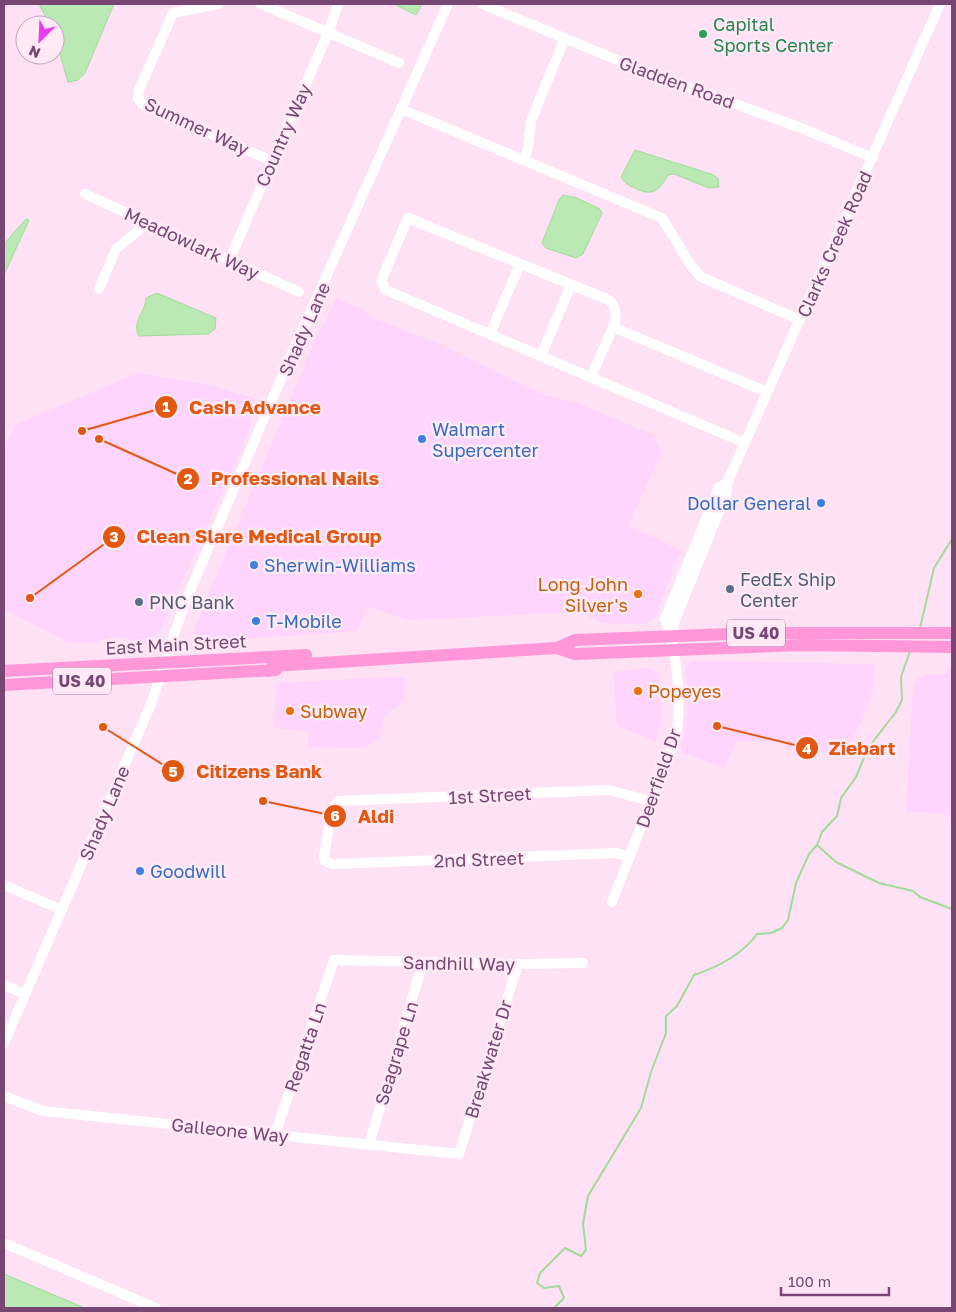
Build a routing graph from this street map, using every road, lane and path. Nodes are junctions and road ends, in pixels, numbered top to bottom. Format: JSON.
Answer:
{"nodes":[{"id":1,"x":218,"y":4,"type":"edge"},
{"id":2,"x":261,"y":4,"type":"edge"},
{"id":3,"x":448,"y":4,"type":"edge"},
{"id":4,"x":482,"y":4,"type":"edge"},
{"id":5,"x":940,"y":4,"type":"edge"},
{"id":6,"x":340,"y":6,"type":"edge"},
{"id":7,"x":328,"y":33,"type":"junction"},
{"id":8,"x":565,"y":38,"type":"junction"},
{"id":9,"x":399,"y":64,"type":"dead end"},
{"id":10,"x":401,"y":108,"type":"junction"},
{"id":11,"x":873,"y":158,"type":"junction"},
{"id":12,"x":524,"y":159,"type":"junction"},
{"id":13,"x":272,"y":161,"type":"junction"},
{"id":14,"x":85,"y":194,"type":"dead end"},
{"id":15,"x":146,"y":224,"type":"junction"},
{"id":16,"x":229,"y":261,"type":"junction"},
{"id":17,"x":520,"y":264,"type":"junction"},
{"id":18,"x":571,"y":285,"type":"junction"},
{"id":19,"x":98,"y":289,"type":"dead end"},
{"id":20,"x":299,"y":292,"type":"dead end"},
{"id":21,"x":800,"y":320,"type":"junction"},
{"id":22,"x":613,"y":327,"type":"junction"},
{"id":23,"x":490,"y":334,"type":"junction"},
{"id":24,"x":541,"y":356,"type":"junction"},
{"id":25,"x":591,"y":378,"type":"junction"},
{"id":26,"x":768,"y":392,"type":"junction"},
{"id":27,"x":745,"y":443,"type":"junction"},
{"id":28,"x":952,"y":633,"type":"edge"},
{"id":29,"x":672,"y":642,"type":"junction"},
{"id":30,"x":952,"y":647,"type":"edge"},
{"id":31,"x":348,"y":660,"type":"junction"},
{"id":32,"x":164,"y":662,"type":"junction"},
{"id":33,"x":4,"y":671,"type":"edge"},
{"id":34,"x":161,"y":676,"type":"junction"},
{"id":35,"x":4,"y":685,"type":"edge"},
{"id":36,"x":650,"y":801,"type":"junction"},
{"id":37,"x":630,"y":857,"type":"junction"},
{"id":38,"x":328,"y":863,"type":"joint"},
{"id":39,"x":4,"y":885,"type":"edge"},
{"id":40,"x":612,"y":902,"type":"dead end"},
{"id":41,"x":62,"y":910,"type":"junction"},
{"id":42,"x":334,"y":960,"type":"joint"},
{"id":43,"x":424,"y":962,"type":"junction"},
{"id":44,"x":583,"y":963,"type":"dead end"},
{"id":45,"x":518,"y":964,"type":"junction"},
{"id":46,"x":4,"y":985,"type":"edge"},
{"id":47,"x":25,"y":994,"type":"junction"},
{"id":48,"x":4,"y":1043,"type":"edge"},
{"id":49,"x":4,"y":1096,"type":"edge"},
{"id":50,"x":275,"y":1135,"type":"junction"},
{"id":51,"x":369,"y":1144,"type":"junction"},
{"id":52,"x":459,"y":1154,"type":"joint"},
{"id":53,"x":4,"y":1243,"type":"edge"},
{"id":54,"x":156,"y":1308,"type":"edge"}],
"edges":[{"from":1,"to":13,"type":"street","name":"Summer Way"},
{"from":2,"to":7,"type":"street"},
{"from":3,"to":10,"type":"street","name":"Shady Lane"},
{"from":4,"to":8,"type":"street","name":"Gladden Road"},
{"from":5,"to":11,"type":"street","name":"Clarks Creek Road"},
{"from":6,"to":7,"type":"street","name":"Country Way"},
{"from":7,"to":9,"type":"street"},
{"from":7,"to":13,"type":"street","name":"Country Way"},
{"from":8,"to":11,"type":"street","name":"Gladden Road"},
{"from":8,"to":12,"type":"street"},
{"from":10,"to":12,"type":"street"},
{"from":10,"to":32,"type":"street","name":"Shady Lane"},
{"from":11,"to":21,"type":"street","name":"Clarks Creek Road"},
{"from":12,"to":21,"type":"street"},
{"from":13,"to":16,"type":"street","name":"Country Way"},
{"from":14,"to":15,"type":"street","name":"Meadowlark Way"},
{"from":15,"to":16,"type":"street","name":"Meadowlark Way"},
{"from":15,"to":19,"type":"street"},
{"from":16,"to":20,"type":"street","name":"Meadowlark Way"},
{"from":17,"to":18,"type":"street"},
{"from":17,"to":23,"type":"street"},
{"from":17,"to":23,"type":"street"},
{"from":18,"to":22,"type":"street"},
{"from":18,"to":24,"type":"street"},
{"from":21,"to":26,"type":"street","name":"Clarks Creek Road"},
{"from":22,"to":25,"type":"street"},
{"from":22,"to":26,"type":"street"},
{"from":23,"to":24,"type":"street"},
{"from":24,"to":25,"type":"street"},
{"from":25,"to":27,"type":"street"},
{"from":26,"to":27,"type":"street","name":"Clarks Creek Road"},
{"from":27,"to":29,"type":"street","name":"Clarks Creek Road"},
{"from":28,"to":29,"type":"main road","name":"East Main Street","number":"US 40"},
{"from":29,"to":30,"type":"main road","name":"East Main Street","number":"US 40"},
{"from":29,"to":31,"type":"main road","name":"East Main Street","number":"US 40"},
{"from":29,"to":36,"type":"street","name":"Deerfield Dr"},
{"from":31,"to":32,"type":"main road","name":"East Main Street","number":"US 40"},
{"from":31,"to":34,"type":"main road","name":"East Main Street","number":"US 40"},
{"from":32,"to":33,"type":"main road","name":"East Main Street","number":"US 40"},
{"from":32,"to":34,"type":"street","name":"Shady Lane"},
{"from":34,"to":35,"type":"main road","name":"East Main Street","number":"US 40"},
{"from":34,"to":41,"type":"street","name":"Shady Lane"},
{"from":36,"to":37,"type":"street","name":"Deerfield Dr"},
{"from":36,"to":38,"type":"street","name":"1st Street"},
{"from":37,"to":38,"type":"street","name":"2nd Street"},
{"from":37,"to":40,"type":"street","name":"Deerfield Dr"},
{"from":39,"to":41,"type":"street"},
{"from":41,"to":47,"type":"street","name":"Shady Lane"},
{"from":42,"to":43,"type":"street","name":"Sandhill Way"},
{"from":42,"to":50,"type":"street","name":"Regatta Ln"},
{"from":43,"to":45,"type":"street","name":"Sandhill Way"},
{"from":43,"to":51,"type":"street","name":"Seagrape Ln"},
{"from":44,"to":45,"type":"street","name":"Sandhill Way"},
{"from":45,"to":52,"type":"street","name":"Breakwater Dr"},
{"from":46,"to":47,"type":"street"},
{"from":47,"to":48,"type":"street","name":"Shady Lane"},
{"from":49,"to":50,"type":"street","name":"Galleone Way"},
{"from":50,"to":51,"type":"street","name":"Galleone Way"},
{"from":51,"to":52,"type":"street","name":"Galleone Way"},
{"from":53,"to":54,"type":"street"}]}
